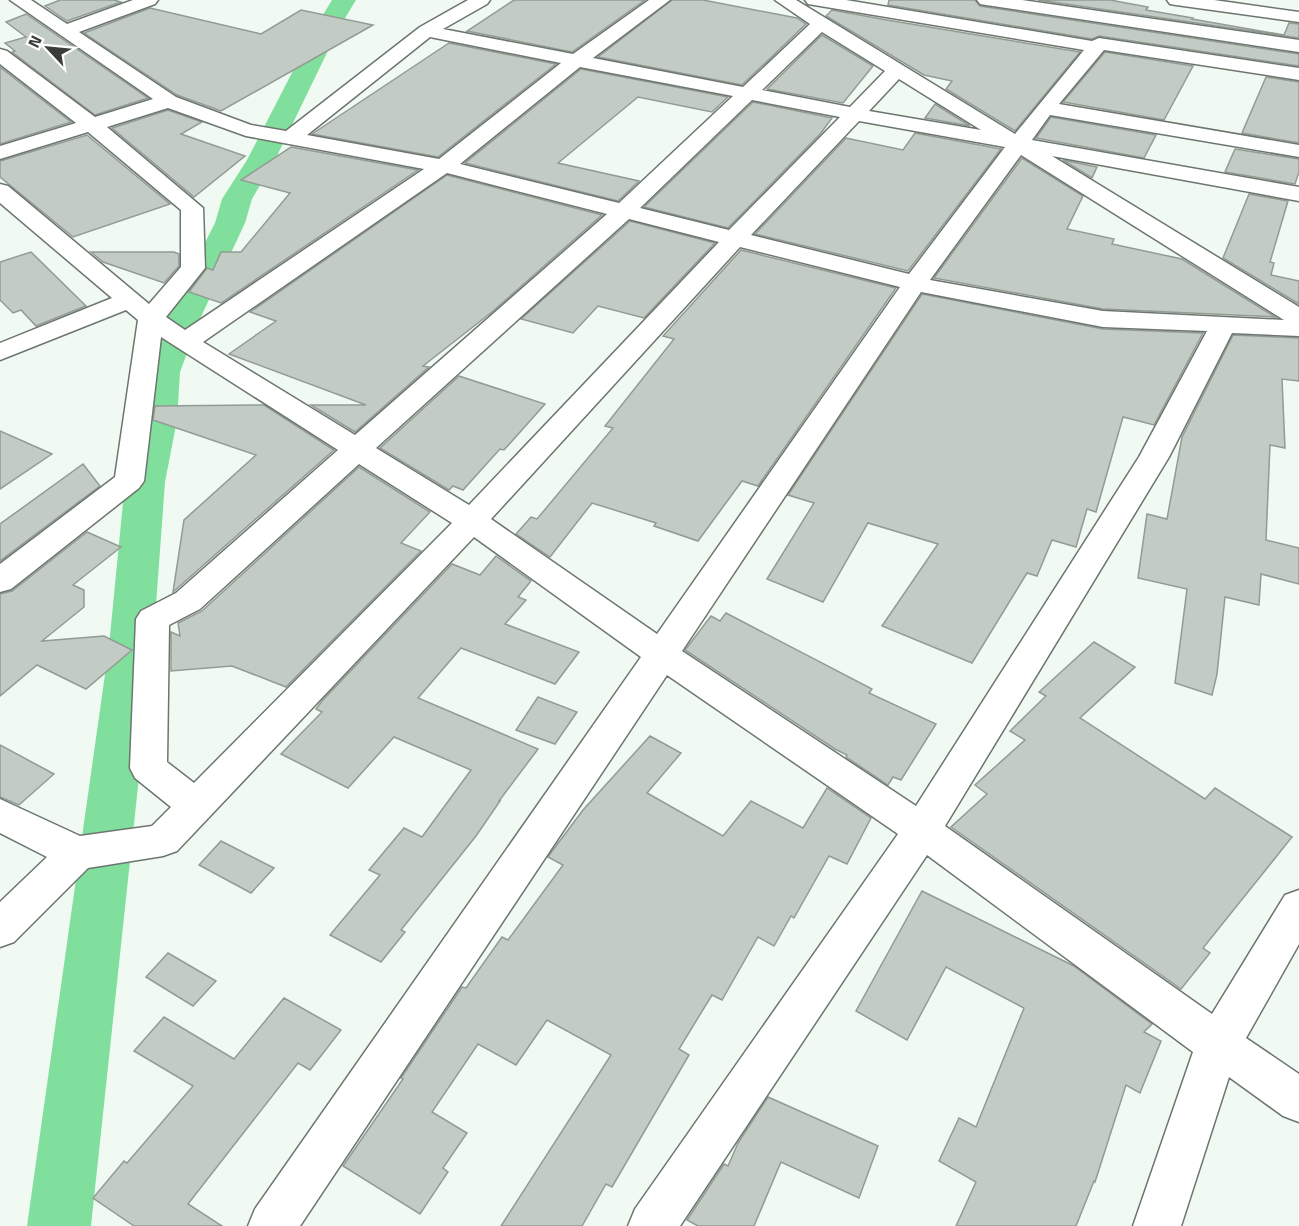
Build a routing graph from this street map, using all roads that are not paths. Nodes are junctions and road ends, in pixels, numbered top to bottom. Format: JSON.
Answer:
{"nodes":[{"id":1,"x":19,"y":0,"type":"edge"},
{"id":2,"x":149,"y":0,"type":"edge"},
{"id":3,"x":481,"y":0,"type":"edge"},
{"id":4,"x":661,"y":0,"type":"edge"},
{"id":5,"x":784,"y":0,"type":"edge"},
{"id":6,"x":814,"y":0,"type":"edge"},
{"id":7,"x":986,"y":0,"type":"edge"},
{"id":8,"x":1176,"y":0,"type":"edge"},
{"id":9,"x":1299,"y":17,"type":"edge"},
{"id":10,"x":821,"y":23,"type":"junction"},
{"id":11,"x":66,"y":31,"type":"junction"},
{"id":12,"x":426,"y":31,"type":"junction"},
{"id":13,"x":1299,"y":46,"type":"edge"},
{"id":14,"x":1097,"y":47,"type":"junction"},
{"id":15,"x":0,"y":55,"type":"edge"},
{"id":16,"x":577,"y":60,"type":"junction"},
{"id":17,"x":897,"y":70,"type":"junction"},
{"id":18,"x":1299,"y":74,"type":"edge"},
{"id":19,"x":747,"y":93,"type":"junction"},
{"id":20,"x":170,"y":101,"type":"junction"},
{"id":21,"x":1045,"y":108,"type":"junction"},
{"id":22,"x":854,"y":114,"type":"junction"},
{"id":23,"x":92,"y":125,"type":"junction"},
{"id":24,"x":288,"y":139,"type":"junction"},
{"id":25,"x":1019,"y":144,"type":"junction"},
{"id":26,"x":1299,"y":151,"type":"edge"},
{"id":27,"x":0,"y":153,"type":"edge"},
{"id":28,"x":443,"y":166,"type":"junction"},
{"id":29,"x":0,"y":191,"type":"edge"},
{"id":30,"x":1299,"y":194,"type":"edge"},
{"id":31,"x":624,"y":211,"type":"junction"},
{"id":32,"x":735,"y":238,"type":"junction"},
{"id":33,"x":915,"y":283,"type":"junction"},
{"id":34,"x":144,"y":312,"type":"junction"},
{"id":35,"x":1299,"y":318,"type":"edge"},
{"id":36,"x":1223,"y":325,"type":"junction"},
{"id":37,"x":1299,"y":328,"type":"edge"},
{"id":38,"x":185,"y":342,"type":"junction"},
{"id":39,"x":0,"y":352,"type":"edge"},
{"id":40,"x":356,"y":448,"type":"junction"},
{"id":41,"x":472,"y":521,"type":"junction"},
{"id":42,"x":0,"y":581,"type":"edge"},
{"id":43,"x":661,"y":654,"type":"junction"},
{"id":44,"x":197,"y":806,"type":"junction"},
{"id":45,"x":0,"y":815,"type":"edge"},
{"id":46,"x":922,"y":830,"type":"junction"},
{"id":47,"x":79,"y":853,"type":"junction"},
{"id":48,"x":1299,"y":907,"type":"edge"},
{"id":49,"x":0,"y":929,"type":"edge"},
{"id":50,"x":1218,"y":1044,"type":"junction"},
{"id":51,"x":1299,"y":1100,"type":"edge"},
{"id":52,"x":272,"y":1226,"type":"edge"},
{"id":53,"x":652,"y":1226,"type":"edge"},
{"id":54,"x":1157,"y":1226,"type":"edge"}],
"edges":[{"from":1,"to":11,"type":"street"},
{"from":2,"to":11,"type":"street"},
{"from":3,"to":12,"type":"street"},
{"from":4,"to":16,"type":"street"},
{"from":5,"to":10,"type":"street"},
{"from":6,"to":14,"type":"street"},
{"from":7,"to":13,"type":"street"},
{"from":8,"to":9,"type":"street"},
{"from":10,"to":17,"type":"street"},
{"from":10,"to":19,"type":"street"},
{"from":11,"to":20,"type":"street"},
{"from":12,"to":16,"type":"street"},
{"from":12,"to":24,"type":"street"},
{"from":14,"to":18,"type":"street"},
{"from":14,"to":21,"type":"street"},
{"from":15,"to":23,"type":"street"},
{"from":16,"to":19,"type":"street"},
{"from":16,"to":28,"type":"street"},
{"from":17,"to":22,"type":"street"},
{"from":17,"to":25,"type":"street"},
{"from":19,"to":22,"type":"street"},
{"from":19,"to":31,"type":"street"},
{"from":20,"to":23,"type":"street"},
{"from":20,"to":24,"type":"street"},
{"from":21,"to":25,"type":"street"},
{"from":21,"to":26,"type":"street"},
{"from":22,"to":25,"type":"street"},
{"from":22,"to":32,"type":"street"},
{"from":23,"to":27,"type":"street"},
{"from":23,"to":34,"type":"street"},
{"from":24,"to":28,"type":"street"},
{"from":25,"to":30,"type":"street"},
{"from":25,"to":33,"type":"street"},
{"from":25,"to":35,"type":"street"},
{"from":28,"to":31,"type":"street"},
{"from":28,"to":38,"type":"street"},
{"from":29,"to":34,"type":"street"},
{"from":31,"to":32,"type":"street"},
{"from":31,"to":40,"type":"street"},
{"from":32,"to":33,"type":"street"},
{"from":32,"to":41,"type":"street"},
{"from":33,"to":36,"type":"street"},
{"from":33,"to":43,"type":"street"},
{"from":34,"to":38,"type":"street"},
{"from":34,"to":39,"type":"street"},
{"from":34,"to":42,"type":"street"},
{"from":36,"to":37,"type":"street"},
{"from":36,"to":46,"type":"street"},
{"from":38,"to":40,"type":"street"},
{"from":40,"to":41,"type":"street"},
{"from":40,"to":44,"type":"street"},
{"from":41,"to":43,"type":"street"},
{"from":41,"to":44,"type":"street"},
{"from":43,"to":46,"type":"street"},
{"from":43,"to":52,"type":"street"},
{"from":44,"to":47,"type":"street"},
{"from":45,"to":47,"type":"street"},
{"from":46,"to":50,"type":"street"},
{"from":46,"to":53,"type":"street"},
{"from":47,"to":49,"type":"street"},
{"from":48,"to":50,"type":"street"},
{"from":50,"to":51,"type":"street"},
{"from":50,"to":54,"type":"street"}]}
